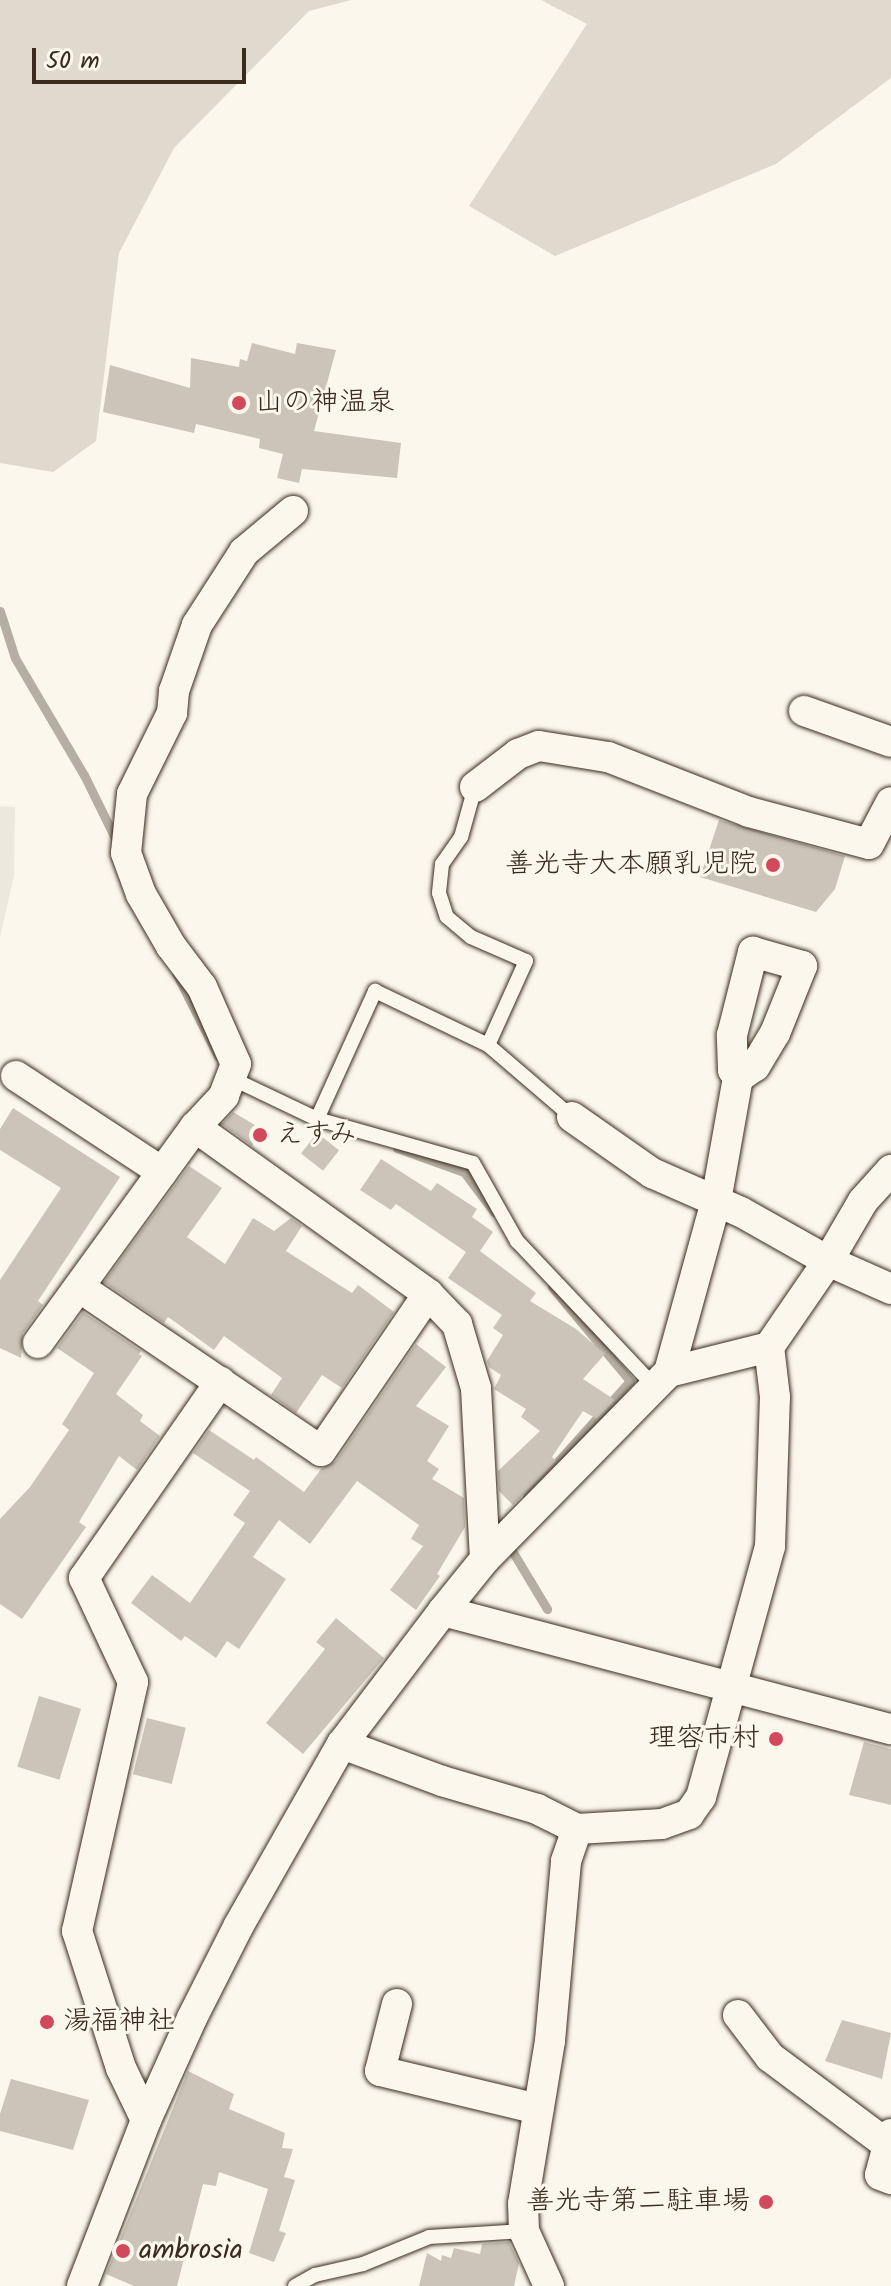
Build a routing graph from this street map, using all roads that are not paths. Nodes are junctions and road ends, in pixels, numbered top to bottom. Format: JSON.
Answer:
{"nodes":[{"id":1,"x":293,"y":511,"type":"dead end"},
{"id":2,"x":804,"y":711,"type":"dead end"},
{"id":3,"x":885,"y":736,"type":"edge"},
{"id":4,"x":475,"y":787,"type":"joint"},
{"id":5,"x":891,"y":802,"type":"edge"},
{"id":6,"x":488,"y":1045,"type":"junction"},
{"id":7,"x":16,"y":1076,"type":"dead end"},
{"id":8,"x":231,"y":1078,"type":"junction"},
{"id":9,"x":738,"y":1078,"type":"dead end"},
{"id":10,"x":572,"y":1117,"type":"joint"},
{"id":11,"x":317,"y":1119,"type":"junction"},
{"id":12,"x":195,"y":1127,"type":"junction"},
{"id":13,"x":891,"y":1170,"type":"edge"},
{"id":14,"x":162,"y":1172,"type":"junction"},
{"id":15,"x":716,"y":1201,"type":"junction"},
{"id":16,"x":828,"y":1261,"type":"junction"},
{"id":17,"x":79,"y":1287,"type":"junction"},
{"id":18,"x":891,"y":1289,"type":"edge"},
{"id":19,"x":428,"y":1294,"type":"junction"},
{"id":20,"x":38,"y":1343,"type":"dead end"},
{"id":21,"x":769,"y":1347,"type":"junction"},
{"id":22,"x":663,"y":1380,"type":"junction"},
{"id":23,"x":220,"y":1382,"type":"junction"},
{"id":24,"x":485,"y":1559,"type":"junction"},
{"id":25,"x":443,"y":1611,"type":"junction"},
{"id":26,"x":730,"y":1686,"type":"junction"},
{"id":27,"x":891,"y":1729,"type":"edge"},
{"id":28,"x":342,"y":1744,"type":"junction"},
{"id":29,"x":577,"y":1829,"type":"junction"},
{"id":30,"x":397,"y":2004,"type":"dead end"},
{"id":31,"x":738,"y":2015,"type":"dead end"},
{"id":32,"x":538,"y":2109,"type":"junction"},
{"id":33,"x":146,"y":2120,"type":"junction"},
{"id":34,"x":889,"y":2140,"type":"edge"},
{"id":35,"x":891,"y":2179,"type":"edge"},
{"id":36,"x":524,"y":2231,"type":"junction"},
{"id":37,"x":82,"y":2286,"type":"edge"},
{"id":38,"x":295,"y":2286,"type":"edge"},
{"id":39,"x":549,"y":2286,"type":"edge"}],
"edges":[{"from":1,"to":8,"type":"street"},
{"from":2,"to":3,"type":"street"},
{"from":4,"to":5,"type":"street"},
{"from":4,"to":6,"type":"lane"},
{"from":6,"to":10,"type":"lane"},
{"from":6,"to":11,"type":"lane"},
{"from":7,"to":14,"type":"street"},
{"from":8,"to":11,"type":"lane"},
{"from":8,"to":12,"type":"street"},
{"from":9,"to":15,"type":"street"},
{"from":10,"to":15,"type":"street"},
{"from":11,"to":22,"type":"lane"},
{"from":12,"to":14,"type":"street"},
{"from":12,"to":19,"type":"street"},
{"from":13,"to":16,"type":"street"},
{"from":14,"to":17,"type":"street"},
{"from":15,"to":16,"type":"street"},
{"from":15,"to":22,"type":"street"},
{"from":16,"to":18,"type":"street"},
{"from":16,"to":21,"type":"street"},
{"from":17,"to":20,"type":"street"},
{"from":17,"to":23,"type":"street"},
{"from":19,"to":23,"type":"street"},
{"from":19,"to":24,"type":"street"},
{"from":21,"to":22,"type":"street"},
{"from":21,"to":26,"type":"street"},
{"from":22,"to":24,"type":"street"},
{"from":23,"to":33,"type":"street"},
{"from":24,"to":25,"type":"street"},
{"from":25,"to":26,"type":"street"},
{"from":25,"to":28,"type":"street"},
{"from":26,"to":27,"type":"street"},
{"from":26,"to":29,"type":"street"},
{"from":28,"to":29,"type":"street"},
{"from":28,"to":33,"type":"street"},
{"from":29,"to":32,"type":"street"},
{"from":30,"to":32,"type":"street"},
{"from":31,"to":34,"type":"street"},
{"from":32,"to":36,"type":"street"},
{"from":33,"to":37,"type":"street"},
{"from":34,"to":35,"type":"street"},
{"from":36,"to":38,"type":"lane"},
{"from":36,"to":39,"type":"street"}]}
